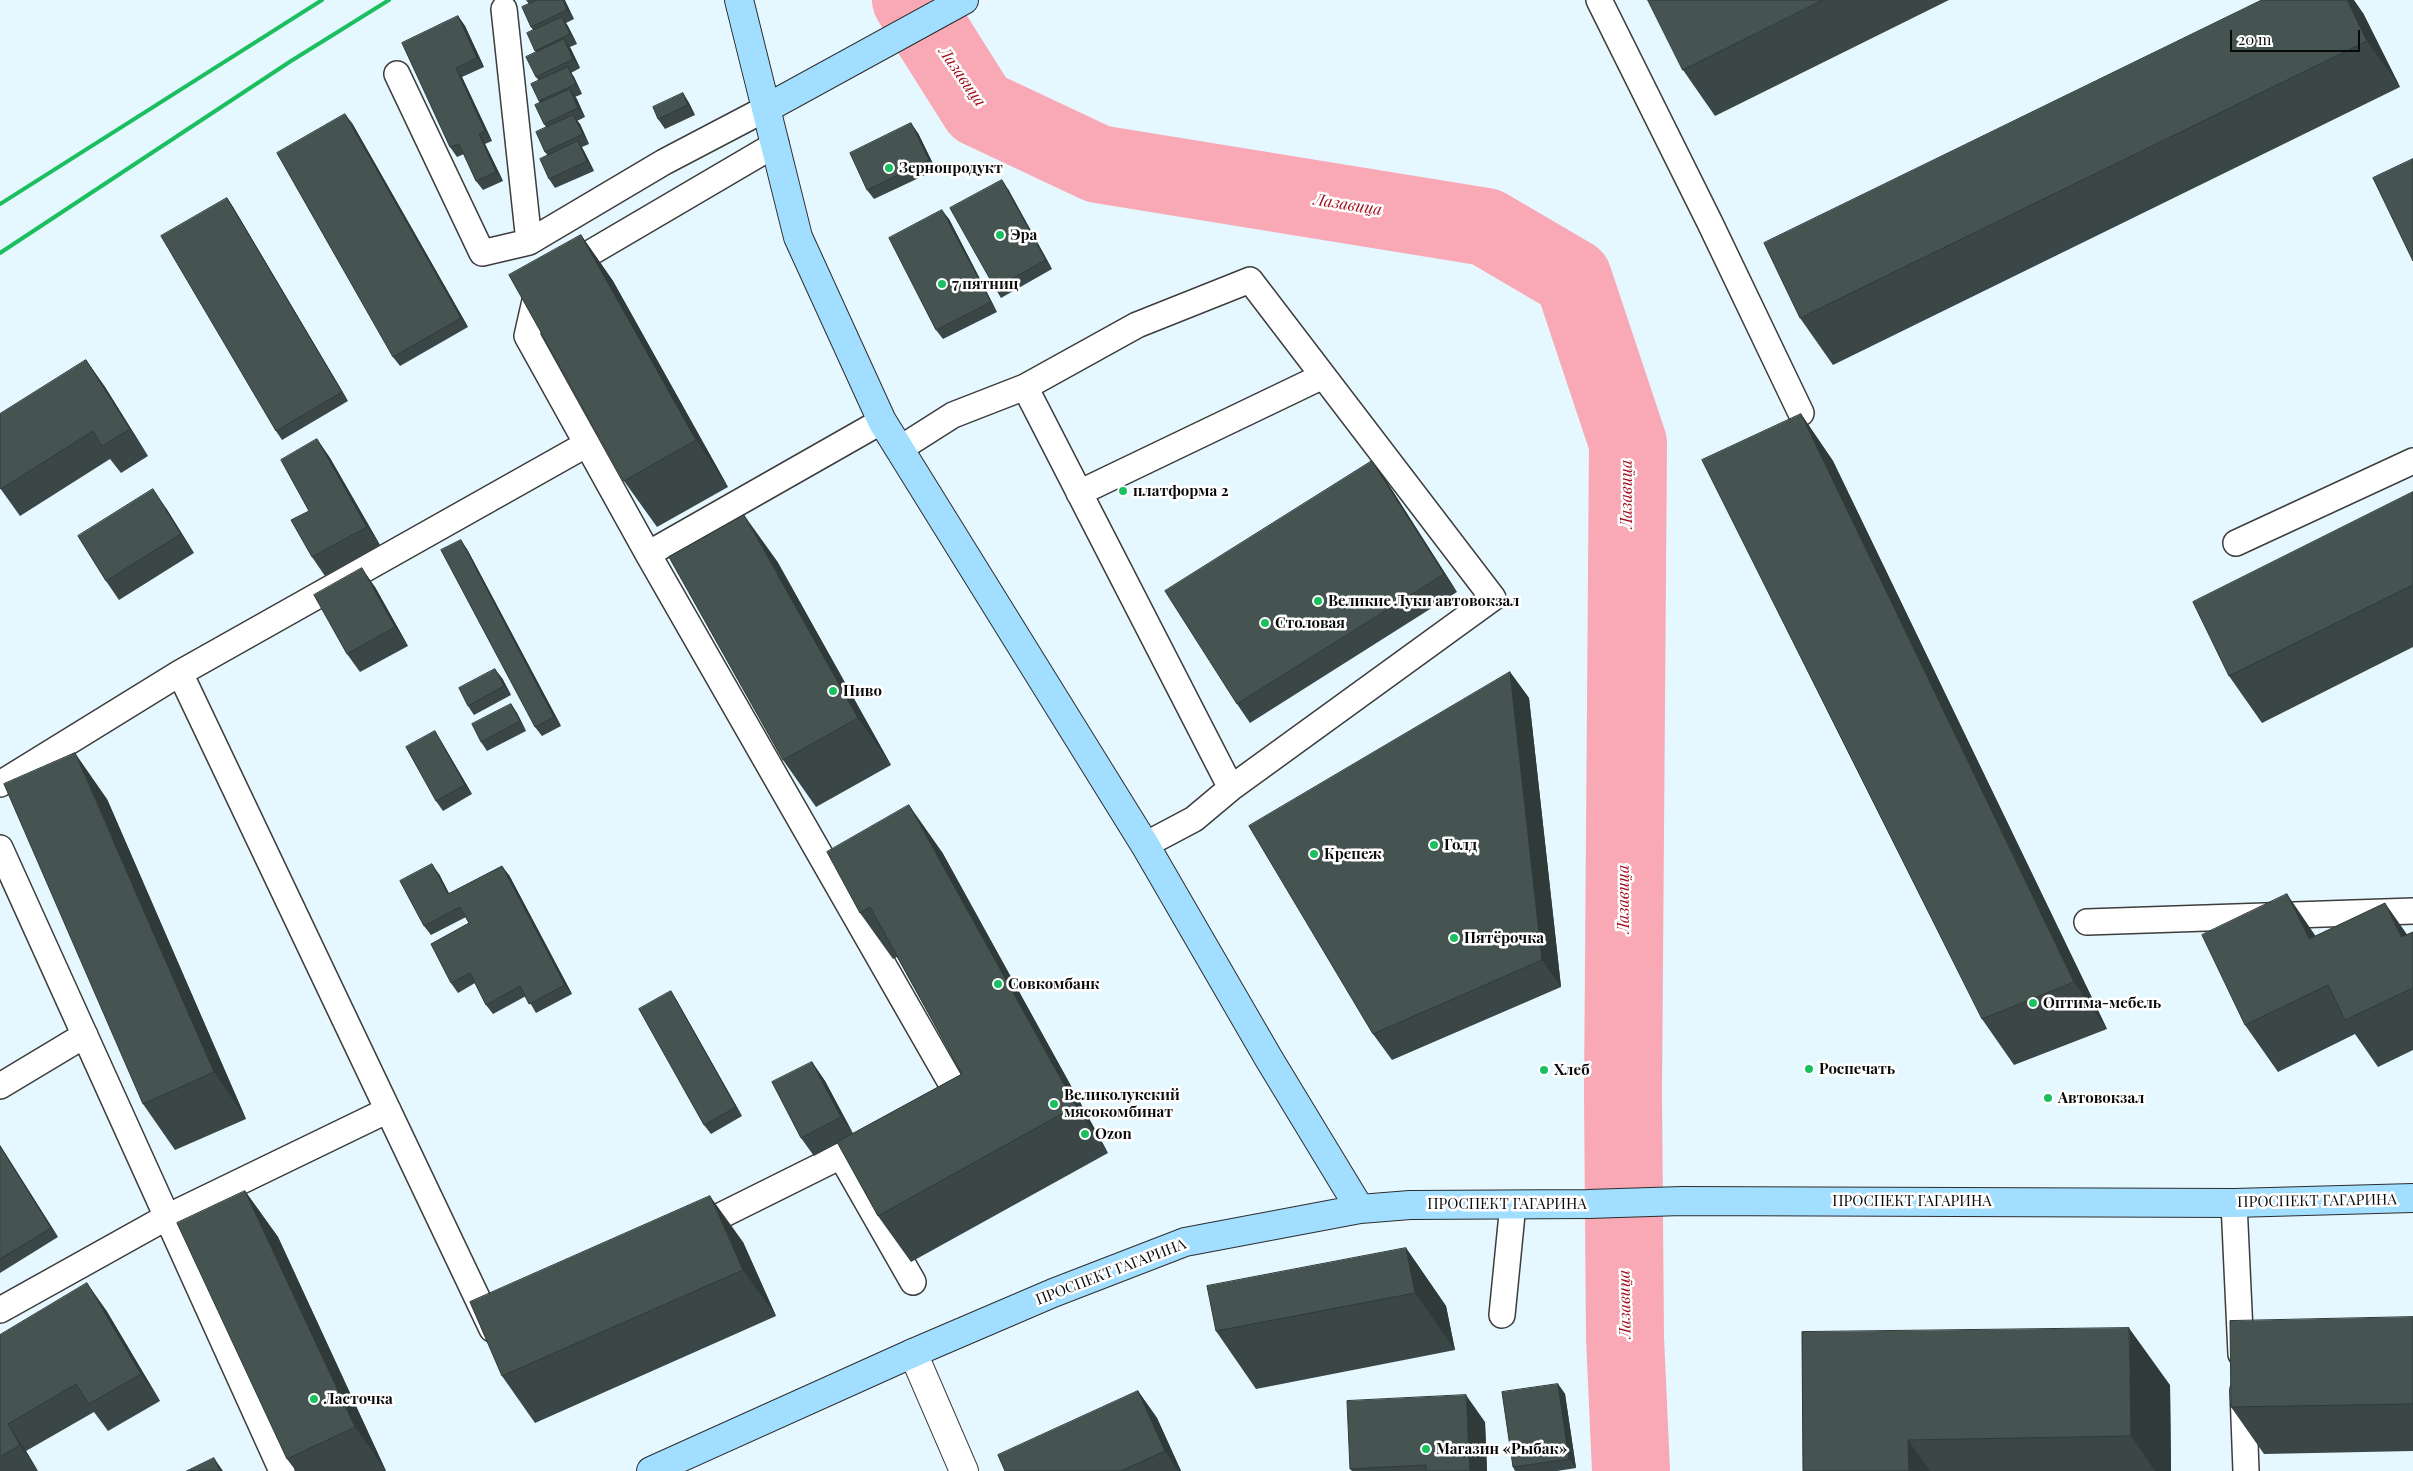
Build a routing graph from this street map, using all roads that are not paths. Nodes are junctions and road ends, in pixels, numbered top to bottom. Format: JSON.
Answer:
{"nodes":[{"id":1,"x":739,"y":0,"type":"edge"},
{"id":2,"x":1598,"y":0,"type":"edge"},
{"id":3,"x":958,"y":3,"type":"edge"},
{"id":4,"x":504,"y":9,"type":"dead end"},
{"id":5,"x":397,"y":74,"type":"dead end"},
{"id":6,"x":767,"y":108,"type":"junction"},
{"id":7,"x":776,"y":144,"type":"junction"},
{"id":8,"x":529,"y":242,"type":"junction"},
{"id":9,"x":1323,"y":376,"type":"junction"},
{"id":10,"x":1025,"y":387,"type":"junction"},
{"id":11,"x":1801,"y":413,"type":"edge"},
{"id":12,"x":882,"y":421,"type":"junction"},
{"id":13,"x":587,"y":444,"type":"junction"},
{"id":14,"x":901,"y":448,"type":"junction"},
{"id":15,"x":2413,"y":461,"type":"edge"},
{"id":16,"x":1079,"y":493,"type":"junction"},
{"id":17,"x":2236,"y":543,"type":"dead end"},
{"id":18,"x":648,"y":554,"type":"junction"},
{"id":19,"x":180,"y":673,"type":"junction"},
{"id":20,"x":0,"y":784,"type":"edge"},
{"id":21,"x":1231,"y":788,"type":"junction"},
{"id":22,"x":1145,"y":845,"type":"junction"},
{"id":23,"x":0,"y":848,"type":"edge"},
{"id":24,"x":2413,"y":911,"type":"edge"},
{"id":25,"x":2087,"y":922,"type":"dead end"},
{"id":26,"x":85,"y":1035,"type":"junction"},
{"id":27,"x":0,"y":1086,"type":"edge"},
{"id":28,"x":388,"y":1110,"type":"junction"},
{"id":29,"x":925,"y":1114,"type":"edge"},
{"id":30,"x":891,"y":1131,"type":"edge"},
{"id":31,"x":841,"y":1156,"type":"junction"},
{"id":32,"x":2413,"y":1198,"type":"edge"},
{"id":33,"x":2234,"y":1203,"type":"junction"},
{"id":34,"x":1513,"y":1204,"type":"junction"},
{"id":35,"x":1360,"y":1209,"type":"junction"},
{"id":36,"x":167,"y":1217,"type":"junction"},
{"id":37,"x":671,"y":1240,"type":"edge"},
{"id":38,"x":913,"y":1282,"type":"dead end"},
{"id":39,"x":0,"y":1310,"type":"edge"},
{"id":40,"x":1502,"y":1315,"type":"dead end"},
{"id":41,"x":510,"y":1320,"type":"edge"},
{"id":42,"x":913,"y":1353,"type":"junction"},
{"id":43,"x":282,"y":1471,"type":"edge"},
{"id":44,"x":651,"y":1471,"type":"edge"},
{"id":45,"x":964,"y":1471,"type":"edge"},
{"id":46,"x":2246,"y":1471,"type":"edge"}],
"edges":[{"from":1,"to":6,"type":"main road"},
{"from":2,"to":11,"type":"lane"},
{"from":3,"to":6,"type":"main road"},
{"from":4,"to":8,"type":"lane"},
{"from":5,"to":8,"type":"lane"},
{"from":6,"to":7,"type":"main road"},
{"from":6,"to":8,"type":"lane"},
{"from":7,"to":12,"type":"main road"},
{"from":7,"to":13,"type":"lane"},
{"from":9,"to":10,"type":"lane"},
{"from":9,"to":16,"type":"lane"},
{"from":9,"to":21,"type":"lane"},
{"from":10,"to":14,"type":"lane"},
{"from":10,"to":16,"type":"lane"},
{"from":12,"to":14,"type":"main road"},
{"from":12,"to":18,"type":"lane"},
{"from":13,"to":18,"type":"lane"},
{"from":13,"to":19,"type":"lane"},
{"from":14,"to":22,"type":"main road"},
{"from":15,"to":17,"type":"lane"},
{"from":16,"to":21,"type":"lane"},
{"from":18,"to":29,"type":"lane"},
{"from":19,"to":20,"type":"lane"},
{"from":19,"to":28,"type":"lane"},
{"from":21,"to":22,"type":"lane"},
{"from":22,"to":35,"type":"main road"},
{"from":23,"to":26,"type":"lane"},
{"from":24,"to":25,"type":"lane"},
{"from":26,"to":27,"type":"lane"},
{"from":26,"to":36,"type":"lane"},
{"from":28,"to":36,"type":"lane"},
{"from":28,"to":41,"type":"lane"},
{"from":30,"to":31,"type":"lane"},
{"from":31,"to":37,"type":"lane"},
{"from":31,"to":38,"type":"lane"},
{"from":32,"to":33,"type":"main road","name":"ПРОСПЕКТ ГАГАРИНА"},
{"from":33,"to":34,"type":"main road","name":"ПРОСПЕКТ ГАГАРИНА"},
{"from":33,"to":46,"type":"lane"},
{"from":34,"to":35,"type":"main road","name":"ПРОСПЕКТ ГАГАРИНА"},
{"from":34,"to":40,"type":"lane"},
{"from":35,"to":42,"type":"main road","name":"ПРОСПЕКТ ГАГАРИНА"},
{"from":36,"to":39,"type":"lane"},
{"from":36,"to":43,"type":"lane"},
{"from":42,"to":44,"type":"main road","name":"ПРОСПЕКТ ГАГАРИНА"},
{"from":42,"to":45,"type":"street"}]}
